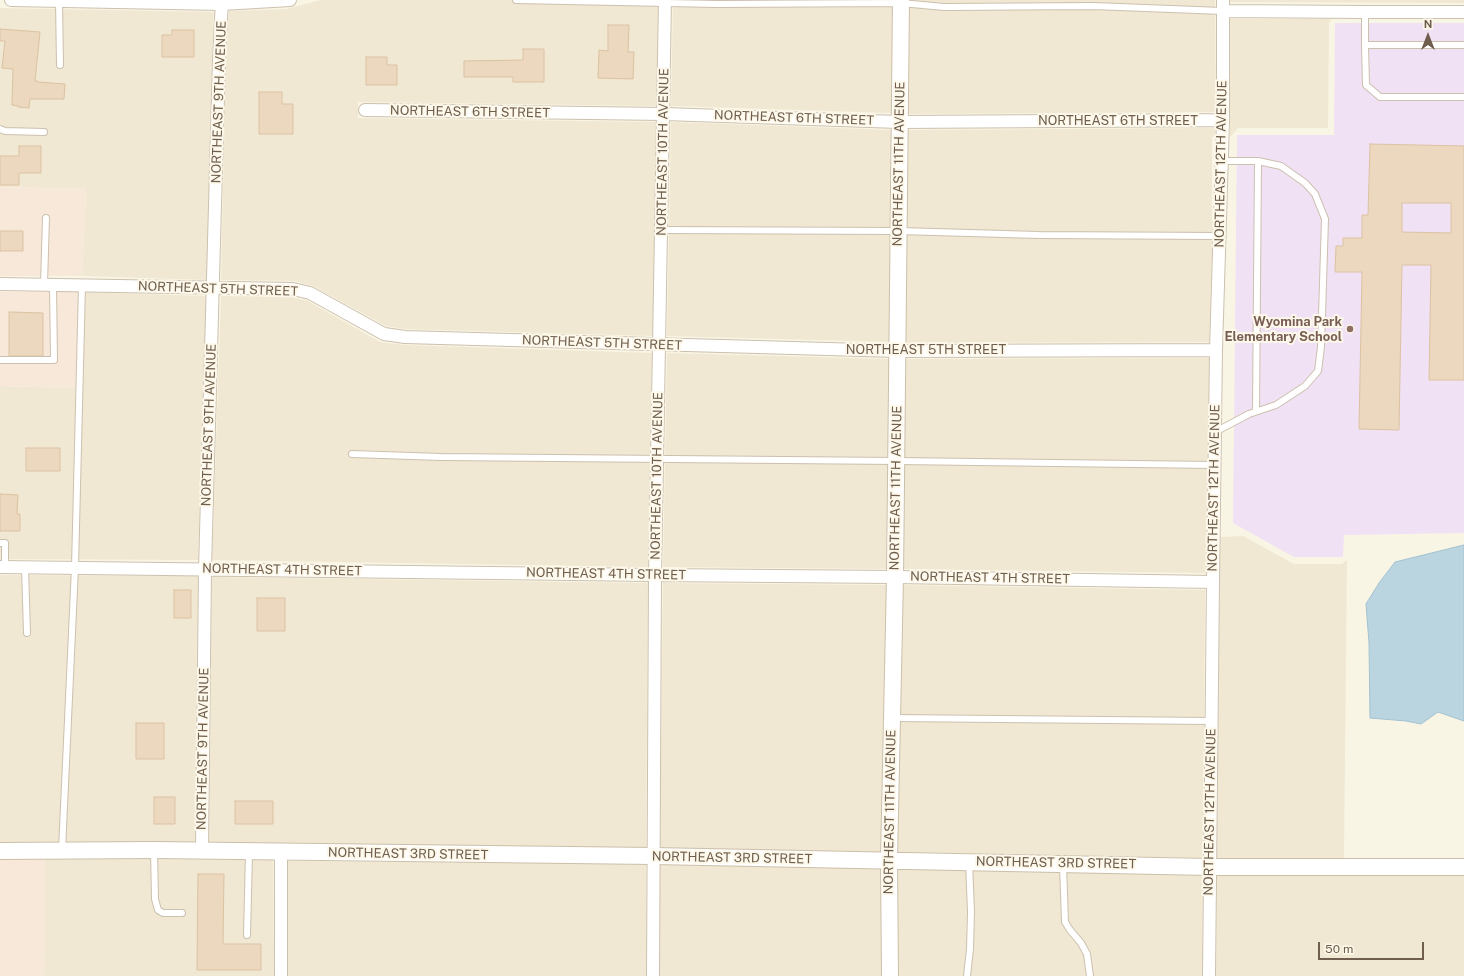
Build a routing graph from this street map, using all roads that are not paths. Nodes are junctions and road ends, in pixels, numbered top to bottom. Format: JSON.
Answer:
{"nodes":[{"id":1,"x":11,"y":0,"type":"edge"},
{"id":2,"x":290,"y":0,"type":"edge"},
{"id":3,"x":516,"y":0,"type":"edge"},
{"id":4,"x":59,"y":1,"type":"edge"},
{"id":5,"x":665,"y":1,"type":"edge"},
{"id":6,"x":222,"y":2,"type":"edge"},
{"id":7,"x":902,"y":2,"type":"edge"},
{"id":8,"x":1223,"y":5,"type":"edge"},
{"id":9,"x":1365,"y":12,"type":"junction"},
{"id":10,"x":1464,"y":12,"type":"edge"},
{"id":11,"x":1365,"y":45,"type":"junction"},
{"id":12,"x":1464,"y":45,"type":"edge"},
{"id":13,"x":60,"y":65,"type":"dead end"},
{"id":14,"x":1464,"y":97,"type":"edge"},
{"id":15,"x":365,"y":110,"type":"dead end"},
{"id":16,"x":664,"y":114,"type":"junction"},
{"id":17,"x":1223,"y":120,"type":"junction"},
{"id":18,"x":899,"y":122,"type":"junction"},
{"id":19,"x":0,"y":129,"type":"edge"},
{"id":20,"x":44,"y":132,"type":"dead end"},
{"id":21,"x":1222,"y":160,"type":"junction"},
{"id":22,"x":1258,"y":161,"type":"junction"},
{"id":23,"x":46,"y":218,"type":"dead end"},
{"id":24,"x":662,"y":230,"type":"junction"},
{"id":25,"x":899,"y":231,"type":"junction"},
{"id":26,"x":1219,"y":236,"type":"junction"},
{"id":27,"x":0,"y":284,"type":"edge"},
{"id":28,"x":48,"y":284,"type":"junction"},
{"id":29,"x":82,"y":284,"type":"junction"},
{"id":30,"x":214,"y":288,"type":"junction"},
{"id":31,"x":660,"y":344,"type":"junction"},
{"id":32,"x":1216,"y":350,"type":"junction"},
{"id":33,"x":898,"y":351,"type":"junction"},
{"id":34,"x":0,"y":360,"type":"edge"},
{"id":35,"x":1256,"y":411,"type":"junction"},
{"id":36,"x":1215,"y":432,"type":"junction"},
{"id":37,"x":352,"y":454,"type":"dead end"},
{"id":38,"x":658,"y":460,"type":"junction"},
{"id":39,"x":896,"y":461,"type":"junction"},
{"id":40,"x":1214,"y":465,"type":"junction"},
{"id":41,"x":0,"y":543,"type":"edge"},
{"id":42,"x":2,"y":567,"type":"edge"},
{"id":43,"x":24,"y":567,"type":"junction"},
{"id":44,"x":75,"y":567,"type":"junction"},
{"id":45,"x":205,"y":568,"type":"junction"},
{"id":46,"x":655,"y":575,"type":"junction"},
{"id":47,"x":895,"y":577,"type":"junction"},
{"id":48,"x":1213,"y":582,"type":"junction"},
{"id":49,"x":27,"y":633,"type":"dead end"},
{"id":50,"x":892,"y":718,"type":"junction"},
{"id":51,"x":1211,"y":721,"type":"junction"},
{"id":52,"x":62,"y":850,"type":"junction"},
{"id":53,"x":154,"y":850,"type":"junction"},
{"id":54,"x":0,"y":851,"type":"edge"},
{"id":55,"x":202,"y":851,"type":"junction"},
{"id":56,"x":249,"y":852,"type":"junction"},
{"id":57,"x":280,"y":852,"type":"junction"},
{"id":58,"x":653,"y":856,"type":"junction"},
{"id":59,"x":889,"y":860,"type":"junction"},
{"id":60,"x":969,"y":861,"type":"junction"},
{"id":61,"x":1063,"y":863,"type":"junction"},
{"id":62,"x":1210,"y":867,"type":"junction"},
{"id":63,"x":1464,"y":867,"type":"edge"},
{"id":64,"x":182,"y":913,"type":"dead end"},
{"id":65,"x":248,"y":935,"type":"dead end"},
{"id":66,"x":281,"y":976,"type":"edge"},
{"id":67,"x":653,"y":976,"type":"edge"},
{"id":68,"x":890,"y":976,"type":"edge"},
{"id":69,"x":967,"y":976,"type":"edge"},
{"id":70,"x":1090,"y":976,"type":"edge"},
{"id":71,"x":1209,"y":976,"type":"edge"}],
"edges":[{"from":1,"to":4,"type":"street"},
{"from":2,"to":6,"type":"street"},
{"from":3,"to":5,"type":"lane"},
{"from":4,"to":6,"type":"street"},
{"from":4,"to":13,"type":"lane"},
{"from":5,"to":7,"type":"lane"},
{"from":5,"to":16,"type":"street","name":"NORTHEAST 10TH AVENUE"},
{"from":6,"to":30,"type":"street","name":"NORTHEAST 9TH AVENUE"},
{"from":7,"to":8,"type":"lane"},
{"from":7,"to":18,"type":"street","name":"NORTHEAST 11TH AVENUE"},
{"from":8,"to":9,"type":"street"},
{"from":8,"to":17,"type":"street","name":"NORTHEAST 12TH AVENUE"},
{"from":9,"to":10,"type":"street"},
{"from":9,"to":11,"type":"lane"},
{"from":11,"to":12,"type":"lane"},
{"from":11,"to":14,"type":"lane"},
{"from":15,"to":16,"type":"street","name":"NORTHEAST 6TH STREET"},
{"from":16,"to":18,"type":"street","name":"NORTHEAST 6TH STREET"},
{"from":16,"to":24,"type":"street","name":"NORTHEAST 10TH AVENUE"},
{"from":17,"to":18,"type":"street","name":"NORTHEAST 6TH STREET"},
{"from":17,"to":21,"type":"street","name":"NORTHEAST 12TH AVENUE"},
{"from":18,"to":25,"type":"street","name":"NORTHEAST 11TH AVENUE"},
{"from":19,"to":20,"type":"lane"},
{"from":21,"to":22,"type":"lane"},
{"from":21,"to":26,"type":"street","name":"NORTHEAST 12TH AVENUE"},
{"from":22,"to":35,"type":"lane"},
{"from":22,"to":35,"type":"lane"},
{"from":23,"to":28,"type":"lane"},
{"from":24,"to":25,"type":"lane"},
{"from":24,"to":31,"type":"street","name":"NORTHEAST 10TH AVENUE"},
{"from":25,"to":26,"type":"lane"},
{"from":25,"to":33,"type":"street","name":"NORTHEAST 11TH AVENUE"},
{"from":26,"to":32,"type":"street","name":"NORTHEAST 12TH AVENUE"},
{"from":27,"to":28,"type":"street","name":"NORTHEAST 5TH STREET"},
{"from":28,"to":29,"type":"street","name":"NORTHEAST 5TH STREET"},
{"from":28,"to":34,"type":"lane"},
{"from":29,"to":30,"type":"street","name":"NORTHEAST 5TH STREET"},
{"from":29,"to":44,"type":"lane"},
{"from":30,"to":31,"type":"street","name":"NORTHEAST 5TH STREET"},
{"from":30,"to":45,"type":"street","name":"NORTHEAST 9TH AVENUE"},
{"from":31,"to":33,"type":"street","name":"NORTHEAST 5TH STREET"},
{"from":31,"to":38,"type":"street","name":"NORTHEAST 10TH AVENUE"},
{"from":32,"to":33,"type":"street","name":"NORTHEAST 5TH STREET"},
{"from":32,"to":36,"type":"street","name":"NORTHEAST 12TH AVENUE"},
{"from":33,"to":39,"type":"street","name":"NORTHEAST 11TH AVENUE"},
{"from":35,"to":36,"type":"lane"},
{"from":36,"to":40,"type":"street","name":"NORTHEAST 12TH AVENUE"},
{"from":37,"to":38,"type":"lane"},
{"from":38,"to":39,"type":"lane"},
{"from":38,"to":46,"type":"street","name":"NORTHEAST 10TH AVENUE"},
{"from":39,"to":40,"type":"lane"},
{"from":39,"to":47,"type":"street","name":"NORTHEAST 11TH AVENUE"},
{"from":40,"to":48,"type":"street","name":"NORTHEAST 12TH AVENUE"},
{"from":41,"to":42,"type":"lane"},
{"from":42,"to":43,"type":"street","name":"NORTHEAST 4TH STREET"},
{"from":43,"to":44,"type":"street","name":"NORTHEAST 4TH STREET"},
{"from":43,"to":49,"type":"lane"},
{"from":44,"to":45,"type":"street","name":"NORTHEAST 4TH STREET"},
{"from":44,"to":52,"type":"lane"},
{"from":45,"to":46,"type":"street","name":"NORTHEAST 4TH STREET"},
{"from":45,"to":55,"type":"street","name":"NORTHEAST 9TH AVENUE"},
{"from":46,"to":47,"type":"street","name":"NORTHEAST 4TH STREET"},
{"from":46,"to":58,"type":"street","name":"NORTHEAST 10TH AVENUE"},
{"from":47,"to":48,"type":"street","name":"NORTHEAST 4TH STREET"},
{"from":47,"to":50,"type":"street","name":"NORTHEAST 11TH AVENUE"},
{"from":48,"to":51,"type":"street","name":"NORTHEAST 12TH AVENUE"},
{"from":50,"to":51,"type":"lane"},
{"from":50,"to":59,"type":"street","name":"NORTHEAST 11TH AVENUE"},
{"from":51,"to":62,"type":"street","name":"NORTHEAST 12TH AVENUE"},
{"from":52,"to":53,"type":"street","name":"NORTHEAST 3RD STREET"},
{"from":52,"to":54,"type":"street","name":"NORTHEAST 3RD STREET"},
{"from":53,"to":55,"type":"street","name":"NORTHEAST 3RD STREET"},
{"from":53,"to":64,"type":"lane"},
{"from":55,"to":56,"type":"street","name":"NORTHEAST 3RD STREET"},
{"from":56,"to":57,"type":"street","name":"NORTHEAST 3RD STREET"},
{"from":56,"to":65,"type":"lane"},
{"from":57,"to":58,"type":"street","name":"NORTHEAST 3RD STREET"},
{"from":57,"to":66,"type":"street"},
{"from":58,"to":59,"type":"street","name":"NORTHEAST 3RD STREET"},
{"from":58,"to":67,"type":"street","name":"NORTHEAST 10TH AVENUE"},
{"from":59,"to":60,"type":"street","name":"NORTHEAST 3RD STREET"},
{"from":59,"to":68,"type":"street","name":"NORTHEAST 11TH AVENUE"},
{"from":60,"to":61,"type":"street","name":"NORTHEAST 3RD STREET"},
{"from":60,"to":69,"type":"lane"},
{"from":61,"to":62,"type":"street","name":"NORTHEAST 3RD STREET"},
{"from":61,"to":70,"type":"lane"},
{"from":62,"to":63,"type":"street","name":"NORTHEAST 3RD STREET"},
{"from":62,"to":71,"type":"street","name":"NORTHEAST 12TH AVENUE"}]}
